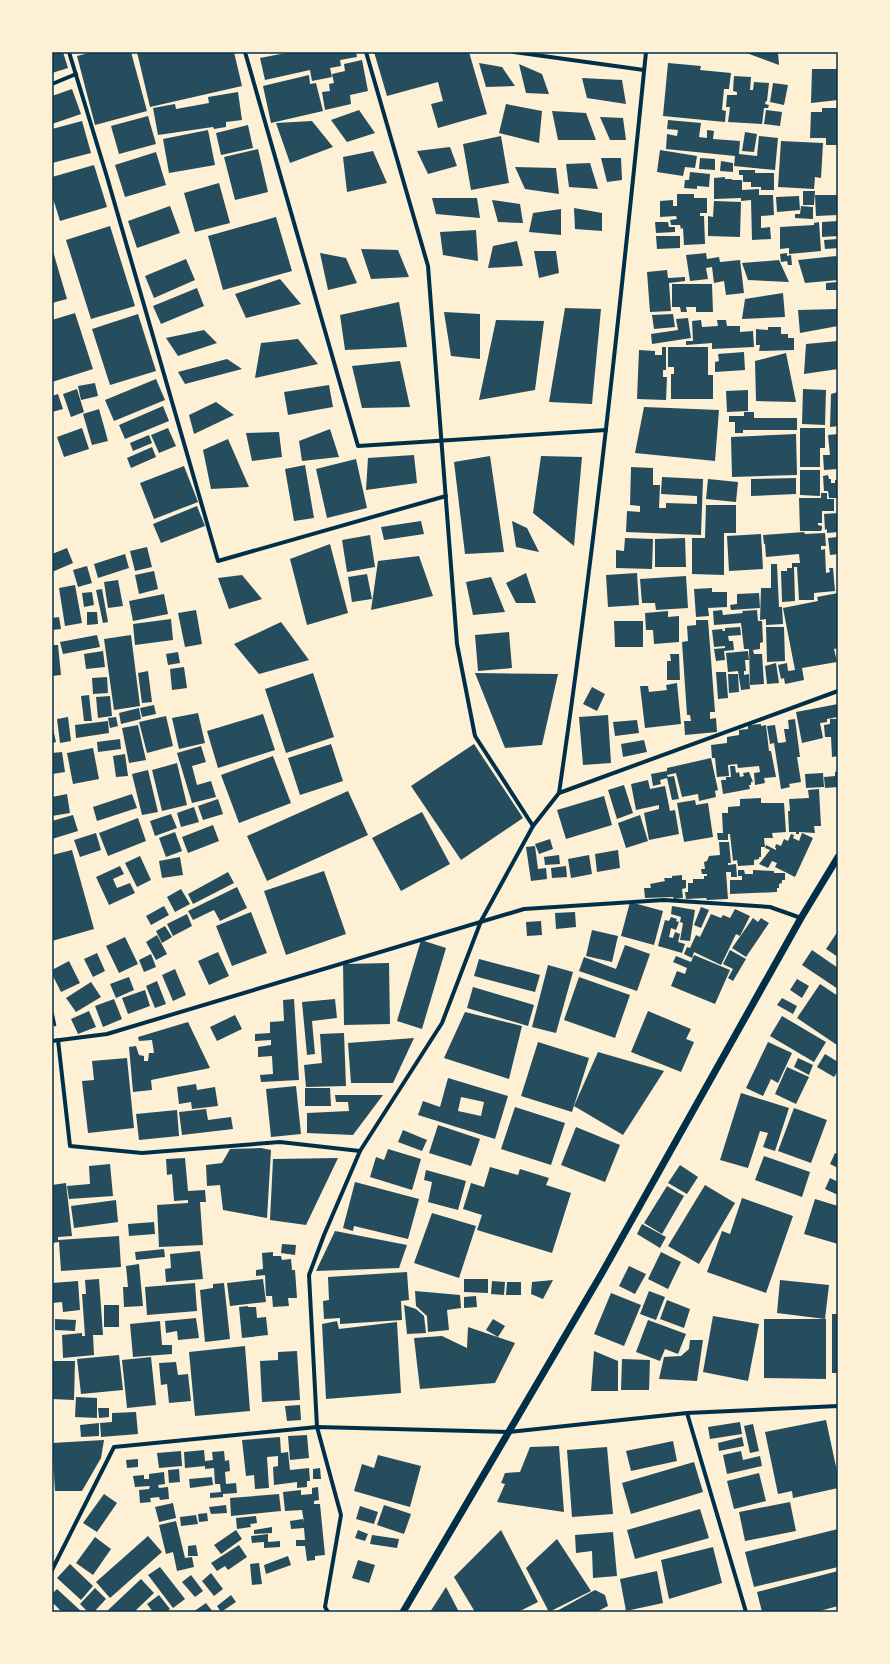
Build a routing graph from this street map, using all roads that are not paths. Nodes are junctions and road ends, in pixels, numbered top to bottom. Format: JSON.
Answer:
{"nodes":[{"id":1,"x":69,"y":52,"type":"edge"},
{"id":2,"x":246,"y":52,"type":"edge"},
{"id":3,"x":366,"y":52,"type":"edge"},
{"id":4,"x":514,"y":52,"type":"edge"},
{"id":5,"x":646,"y":52,"type":"edge"},
{"id":6,"x":644,"y":70,"type":"junction"},
{"id":7,"x":76,"y":74,"type":"junction"},
{"id":8,"x":52,"y":84,"type":"edge"},
{"id":9,"x":606,"y":430,"type":"junction"},
{"id":10,"x":442,"y":441,"type":"junction"},
{"id":11,"x":446,"y":496,"type":"junction"},
{"id":12,"x":838,"y":691,"type":"edge"},
{"id":13,"x":559,"y":793,"type":"junction"},
{"id":14,"x":533,"y":826,"type":"junction"},
{"id":15,"x":838,"y":857,"type":"edge"},
{"id":16,"x":801,"y":918,"type":"junction"},
{"id":17,"x":481,"y":922,"type":"junction"},
{"id":18,"x":58,"y":1040,"type":"junction"},
{"id":19,"x":52,"y":1041,"type":"edge"},
{"id":20,"x":360,"y":1151,"type":"junction"},
{"id":21,"x":838,"y":1406,"type":"edge"},
{"id":22,"x":687,"y":1413,"type":"junction"},
{"id":23,"x":317,"y":1427,"type":"junction"},
{"id":24,"x":509,"y":1432,"type":"junction"},
{"id":25,"x":52,"y":1570,"type":"edge"},
{"id":26,"x":328,"y":1612,"type":"edge"},
{"id":27,"x":402,"y":1612,"type":"edge"},
{"id":28,"x":746,"y":1612,"type":"edge"}],
"edges":[{"from":1,"to":7,"type":"street"},
{"from":2,"to":10,"type":"street"},
{"from":3,"to":10,"type":"street"},
{"from":4,"to":6,"type":"street"},
{"from":5,"to":6,"type":"street"},
{"from":6,"to":9,"type":"street"},
{"from":7,"to":8,"type":"street"},
{"from":7,"to":11,"type":"street"},
{"from":9,"to":10,"type":"street"},
{"from":9,"to":13,"type":"street"},
{"from":10,"to":11,"type":"street"},
{"from":11,"to":14,"type":"street"},
{"from":12,"to":13,"type":"street"},
{"from":13,"to":14,"type":"street"},
{"from":14,"to":17,"type":"street"},
{"from":15,"to":16,"type":"street"},
{"from":16,"to":17,"type":"street"},
{"from":16,"to":24,"type":"street"},
{"from":17,"to":18,"type":"street"},
{"from":17,"to":20,"type":"street"},
{"from":18,"to":19,"type":"street"},
{"from":18,"to":20,"type":"street"},
{"from":20,"to":23,"type":"street"},
{"from":21,"to":22,"type":"street"},
{"from":22,"to":24,"type":"street"},
{"from":22,"to":28,"type":"street"},
{"from":23,"to":24,"type":"street"},
{"from":23,"to":25,"type":"street"},
{"from":23,"to":26,"type":"street"},
{"from":24,"to":27,"type":"street"}]}
